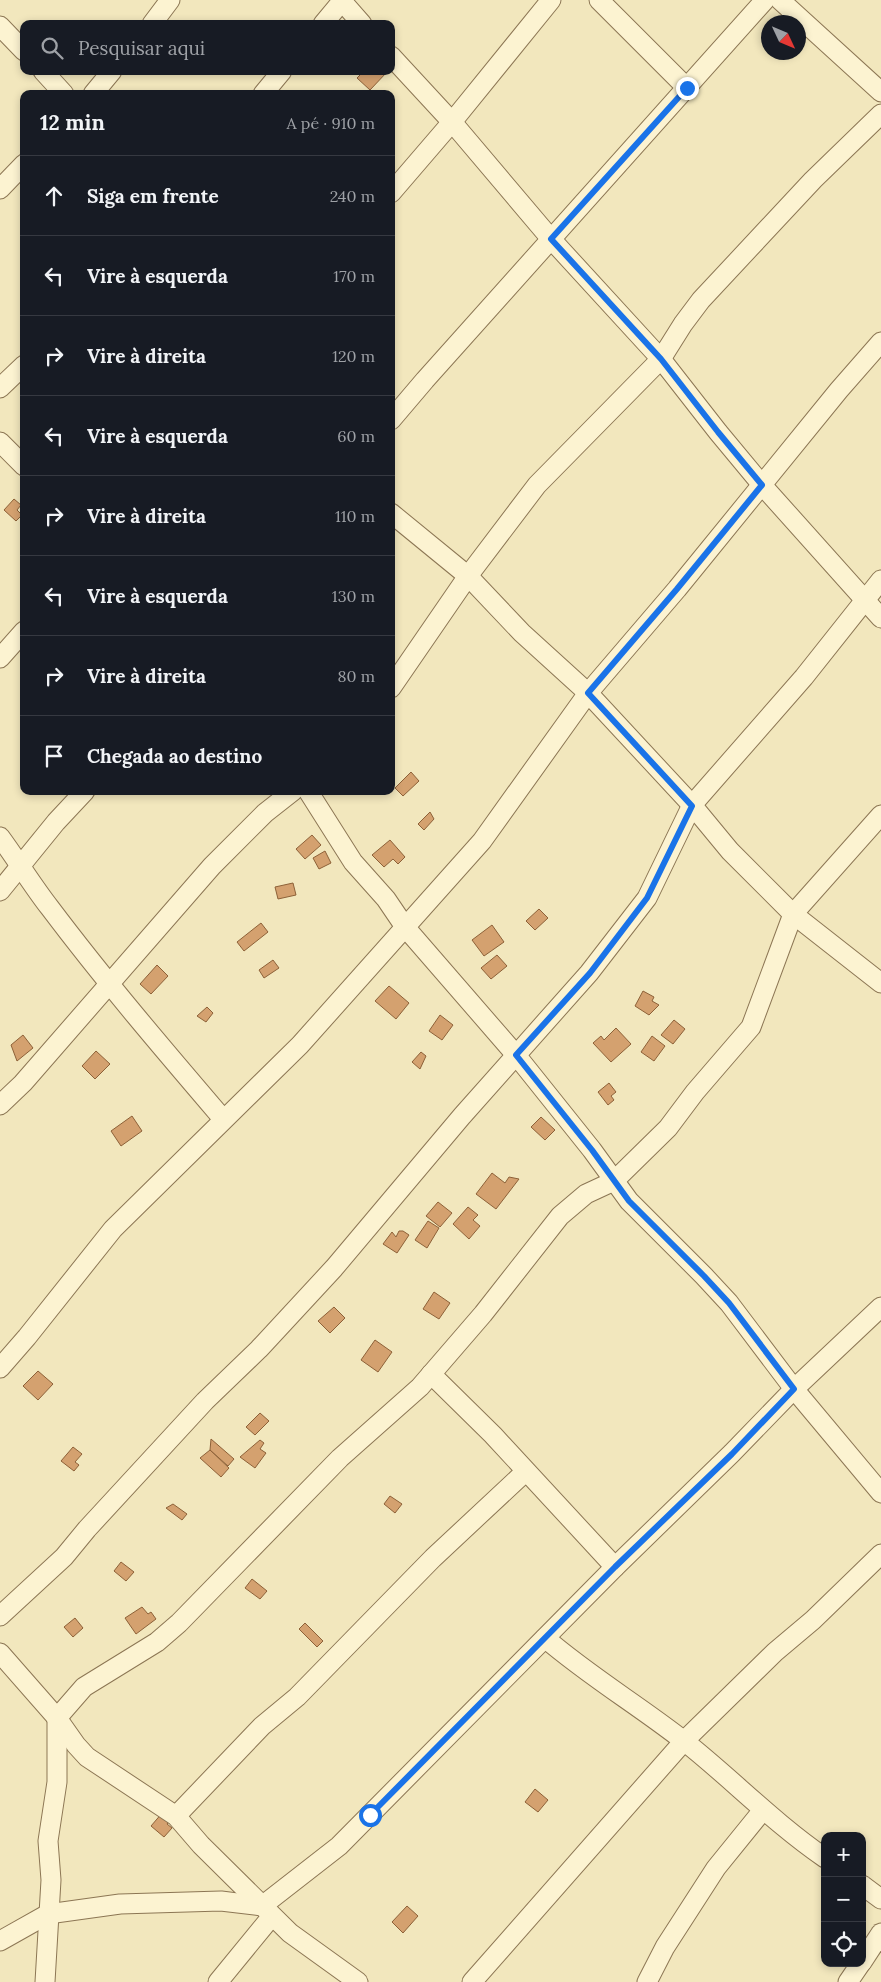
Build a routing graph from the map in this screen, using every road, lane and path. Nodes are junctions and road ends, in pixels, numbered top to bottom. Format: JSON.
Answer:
{"nodes":[{"id":1,"x":170,"y":0,"type":"edge"},
{"id":2,"x":342,"y":0,"type":"edge"},
{"id":3,"x":551,"y":0,"type":"edge"},
{"id":4,"x":599,"y":0,"type":"edge"},
{"id":5,"x":765,"y":0,"type":"edge"},
{"id":6,"x":780,"y":0,"type":"edge"},
{"id":7,"x":155,"y":20,"type":"edge"},
{"id":8,"x":326,"y":20,"type":"edge"},
{"id":9,"x":359,"y":20,"type":"edge"},
{"id":10,"x":0,"y":26,"type":"edge"},
{"id":11,"x":20,"y":47,"type":"edge"},
{"id":12,"x":395,"y":60,"type":"edge"},
{"id":13,"x":47,"y":75,"type":"edge"},
{"id":14,"x":109,"y":75,"type":"edge"},
{"id":15,"x":279,"y":75,"type":"edge"},
{"id":16,"x":687,"y":88,"type":"junction"},
{"id":17,"x":60,"y":90,"type":"edge"},
{"id":18,"x":96,"y":90,"type":"edge"},
{"id":19,"x":266,"y":90,"type":"edge"},
{"id":20,"x":881,"y":92,"type":"edge"},
{"id":21,"x":881,"y":114,"type":"edge"},
{"id":22,"x":452,"y":122,"type":"junction"},
{"id":23,"x":20,"y":168,"type":"edge"},
{"id":24,"x":395,"y":188,"type":"edge"},
{"id":25,"x":0,"y":189,"type":"edge"},
{"id":26,"x":551,"y":239,"type":"junction"},
{"id":27,"x":881,"y":342,"type":"edge"},
{"id":28,"x":661,"y":359,"type":"junction"},
{"id":29,"x":20,"y":369,"type":"edge"},
{"id":30,"x":0,"y":388,"type":"edge"},
{"id":31,"x":395,"y":415,"type":"edge"},
{"id":32,"x":0,"y":442,"type":"edge"},
{"id":33,"x":20,"y":462,"type":"edge"},
{"id":34,"x":762,"y":485,"type":"junction"},
{"id":35,"x":395,"y":516,"type":"edge"},
{"id":36,"x":468,"y":576,"type":"junction"},
{"id":37,"x":881,"y":580,"type":"edge"},
{"id":38,"x":864,"y":600,"type":"junction"},
{"id":39,"x":881,"y":618,"type":"edge"},
{"id":40,"x":20,"y":636,"type":"edge"},
{"id":41,"x":0,"y":658,"type":"edge"},
{"id":42,"x":395,"y":682,"type":"edge"},
{"id":43,"x":588,"y":693,"type":"junction"},
{"id":44,"x":81,"y":795,"type":"edge"},
{"id":45,"x":288,"y":795,"type":"edge"},
{"id":46,"x":311,"y":795,"type":"edge"},
{"id":47,"x":692,"y":806,"type":"junction"},
{"id":48,"x":881,"y":815,"type":"edge"},
{"id":49,"x":0,"y":837,"type":"edge"},
{"id":50,"x":21,"y":864,"type":"junction"},
{"id":51,"x":0,"y":890,"type":"edge"},
{"id":52,"x":793,"y":914,"type":"junction"},
{"id":53,"x":404,"y":927,"type":"junction"},
{"id":54,"x":110,"y":983,"type":"junction"},
{"id":55,"x":881,"y":983,"type":"edge"},
{"id":56,"x":516,"y":1055,"type":"junction"},
{"id":57,"x":0,"y":1105,"type":"edge"},
{"id":58,"x":223,"y":1119,"type":"junction"},
{"id":59,"x":614,"y":1181,"type":"junction"},
{"id":60,"x":881,"y":1307,"type":"edge"},
{"id":61,"x":0,"y":1368,"type":"edge"},
{"id":62,"x":431,"y":1374,"type":"junction"},
{"id":63,"x":794,"y":1389,"type":"junction"},
{"id":64,"x":525,"y":1472,"type":"junction"},
{"id":65,"x":881,"y":1493,"type":"edge"},
{"id":66,"x":881,"y":1554,"type":"edge"},
{"id":67,"x":615,"y":1567,"type":"junction"},
{"id":68,"x":0,"y":1616,"type":"edge"},
{"id":69,"x":545,"y":1638,"type":"junction"},
{"id":70,"x":0,"y":1653,"type":"edge"},
{"id":71,"x":57,"y":1718,"type":"junction"},
{"id":72,"x":684,"y":1741,"type":"junction"},
{"id":73,"x":763,"y":1810,"type":"junction"},
{"id":74,"x":176,"y":1816,"type":"junction"},
{"id":75,"x":821,"y":1855,"type":"edge"},
{"id":76,"x":866,"y":1888,"type":"edge"},
{"id":77,"x":881,"y":1899,"type":"edge"},
{"id":78,"x":267,"y":1911,"type":"junction"},
{"id":79,"x":48,"y":1914,"type":"junction"},
{"id":80,"x":881,"y":1933,"type":"edge"},
{"id":81,"x":0,"y":1941,"type":"edge"},
{"id":82,"x":866,"y":1956,"type":"edge"},
{"id":83,"x":858,"y":1967,"type":"edge"},
{"id":84,"x":45,"y":1982,"type":"edge"},
{"id":85,"x":218,"y":1982,"type":"edge"},
{"id":86,"x":358,"y":1982,"type":"edge"},
{"id":87,"x":472,"y":1982,"type":"edge"},
{"id":88,"x":647,"y":1982,"type":"edge"},
{"id":89,"x":848,"y":1982,"type":"edge"}],
"edges":[{"from":1,"to":7,"type":"street"},
{"from":2,"to":8,"type":"street"},
{"from":2,"to":9,"type":"street"},
{"from":3,"to":22,"type":"street"},
{"from":4,"to":16,"type":"street"},
{"from":5,"to":16,"type":"street"},
{"from":6,"to":20,"type":"street"},
{"from":10,"to":11,"type":"street"},
{"from":12,"to":22,"type":"street"},
{"from":13,"to":17,"type":"street"},
{"from":14,"to":18,"type":"street"},
{"from":15,"to":19,"type":"street"},
{"from":16,"to":26,"type":"street"},
{"from":21,"to":28,"type":"street"},
{"from":22,"to":24,"type":"street"},
{"from":22,"to":26,"type":"street"},
{"from":23,"to":25,"type":"street"},
{"from":26,"to":28,"type":"street"},
{"from":26,"to":31,"type":"street"},
{"from":27,"to":34,"type":"street"},
{"from":28,"to":34,"type":"street"},
{"from":28,"to":36,"type":"street"},
{"from":29,"to":30,"type":"street"},
{"from":32,"to":33,"type":"street"},
{"from":34,"to":38,"type":"street"},
{"from":34,"to":43,"type":"street"},
{"from":35,"to":36,"type":"street"},
{"from":36,"to":42,"type":"street"},
{"from":36,"to":43,"type":"street"},
{"from":37,"to":38,"type":"street"},
{"from":38,"to":39,"type":"street"},
{"from":38,"to":47,"type":"street"},
{"from":40,"to":41,"type":"street"},
{"from":43,"to":47,"type":"street"},
{"from":43,"to":53,"type":"street"},
{"from":44,"to":50,"type":"street"},
{"from":45,"to":54,"type":"street"},
{"from":46,"to":53,"type":"street"},
{"from":47,"to":52,"type":"street"},
{"from":47,"to":56,"type":"street"},
{"from":48,"to":52,"type":"street"},
{"from":49,"to":50,"type":"street"},
{"from":50,"to":51,"type":"street"},
{"from":50,"to":54,"type":"street"},
{"from":52,"to":55,"type":"street"},
{"from":52,"to":59,"type":"street"},
{"from":53,"to":56,"type":"street"},
{"from":53,"to":58,"type":"street"},
{"from":54,"to":57,"type":"street"},
{"from":54,"to":58,"type":"street"},
{"from":56,"to":59,"type":"street"},
{"from":56,"to":68,"type":"street"},
{"from":58,"to":61,"type":"street"},
{"from":59,"to":62,"type":"street"},
{"from":59,"to":63,"type":"street"},
{"from":60,"to":63,"type":"street"},
{"from":62,"to":64,"type":"street"},
{"from":62,"to":71,"type":"street"},
{"from":63,"to":65,"type":"street"},
{"from":63,"to":67,"type":"street"},
{"from":64,"to":67,"type":"street"},
{"from":64,"to":74,"type":"street"},
{"from":66,"to":72,"type":"street"},
{"from":67,"to":69,"type":"street"},
{"from":69,"to":72,"type":"street"},
{"from":69,"to":78,"type":"street"},
{"from":70,"to":71,"type":"street"},
{"from":71,"to":74,"type":"street"},
{"from":71,"to":79,"type":"street"},
{"from":72,"to":73,"type":"street"},
{"from":72,"to":87,"type":"street"},
{"from":73,"to":75,"type":"street"},
{"from":73,"to":88,"type":"street"},
{"from":74,"to":78,"type":"street"},
{"from":76,"to":77,"type":"street"},
{"from":78,"to":79,"type":"street"},
{"from":78,"to":85,"type":"street"},
{"from":78,"to":86,"type":"street"},
{"from":79,"to":81,"type":"street"},
{"from":79,"to":84,"type":"street"},
{"from":80,"to":82,"type":"street"},
{"from":83,"to":89,"type":"street"}]}
